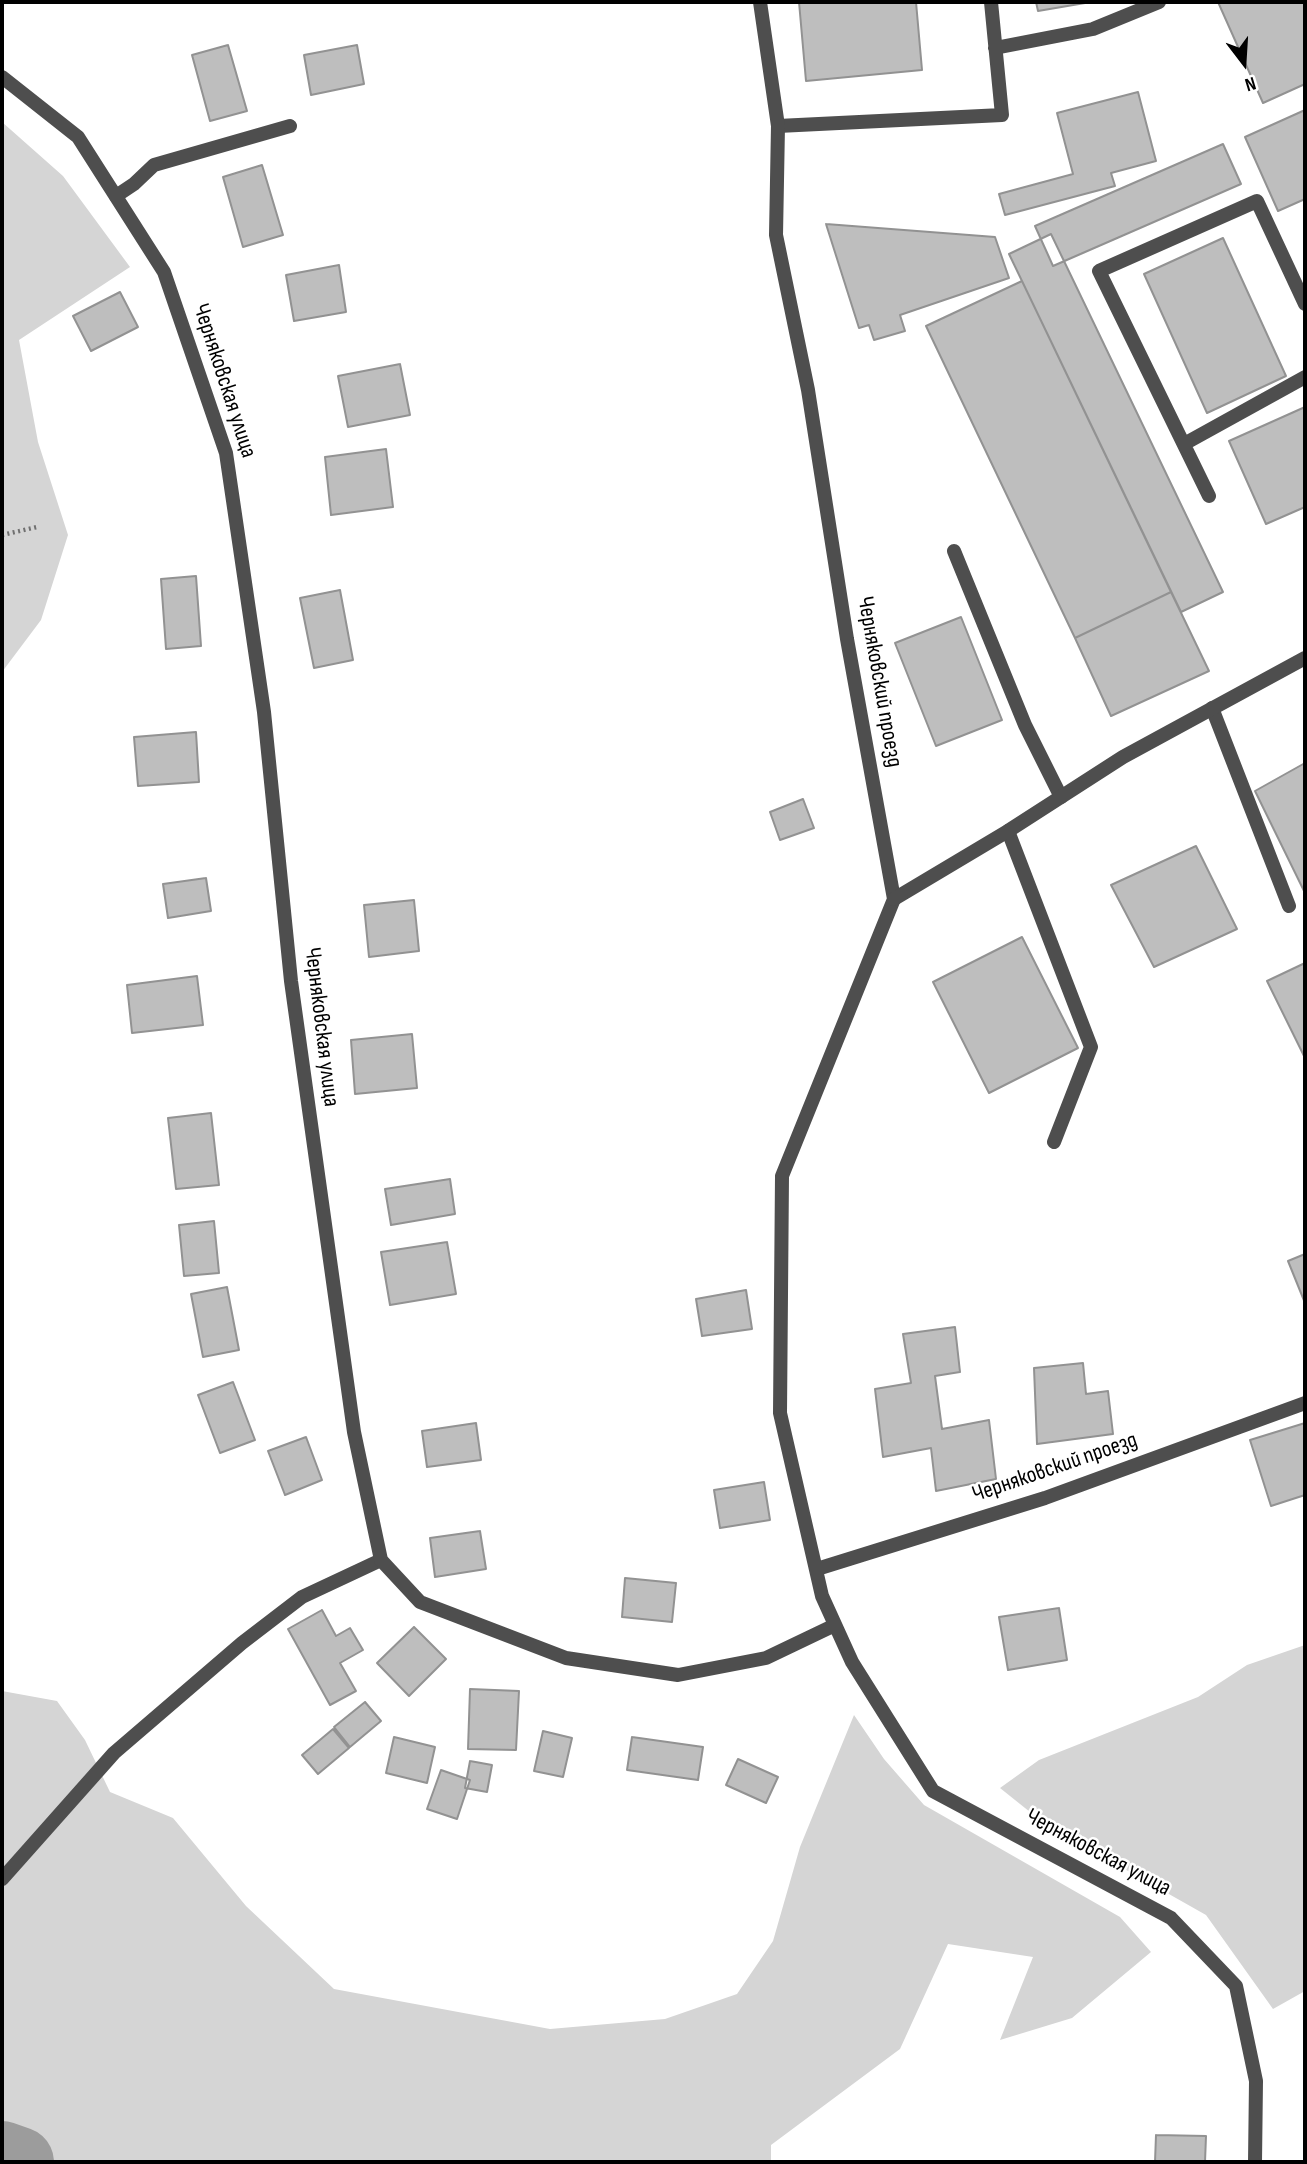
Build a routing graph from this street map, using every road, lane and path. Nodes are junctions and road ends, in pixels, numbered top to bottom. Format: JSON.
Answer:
{"nodes":[{"id":1,"x":760,"y":2,"type":"edge"},
{"id":2,"x":991,"y":2,"type":"edge"},
{"id":3,"x":1159,"y":2,"type":"edge"},
{"id":4,"x":995,"y":48,"type":"junction"},
{"id":5,"x":2,"y":77,"type":"edge"},
{"id":6,"x":290,"y":126,"type":"dead end"},
{"id":7,"x":778,"y":126,"type":"junction"},
{"id":8,"x":116,"y":196,"type":"junction"},
{"id":9,"x":1305,"y":304,"type":"edge"},
{"id":10,"x":1305,"y":377,"type":"edge"},
{"id":11,"x":1184,"y":444,"type":"junction"},
{"id":12,"x":1209,"y":496,"type":"dead end"},
{"id":13,"x":37,"y":527,"type":"dead end"},
{"id":14,"x":2,"y":535,"type":"edge"},
{"id":15,"x":954,"y":551,"type":"dead end"},
{"id":16,"x":1305,"y":658,"type":"edge"},
{"id":17,"x":1212,"y":708,"type":"junction"},
{"id":18,"x":1061,"y":797,"type":"junction"},
{"id":19,"x":1008,"y":831,"type":"junction"},
{"id":20,"x":894,"y":899,"type":"junction"},
{"id":21,"x":1289,"y":906,"type":"dead end"},
{"id":22,"x":1054,"y":1142,"type":"dead end"},
{"id":23,"x":1305,"y":1403,"type":"edge"},
{"id":24,"x":381,"y":1560,"type":"junction"},
{"id":25,"x":817,"y":1569,"type":"junction"},
{"id":26,"x":835,"y":1625,"type":"junction"},
{"id":27,"x":2,"y":1880,"type":"edge"},
{"id":28,"x":1255,"y":2162,"type":"edge"}],
"edges":[{"from":1,"to":7,"type":"street","name":"Черняковский проезд"},
{"from":2,"to":4,"type":"street"},
{"from":3,"to":4,"type":"street"},
{"from":4,"to":7,"type":"street"},
{"from":5,"to":8,"type":"street","name":"Черняковская улица"},
{"from":6,"to":8,"type":"street"},
{"from":7,"to":20,"type":"street","name":"Черняковский проезд"},
{"from":8,"to":24,"type":"street","name":"Черняковская улица"},
{"from":9,"to":11,"type":"street"},
{"from":10,"to":11,"type":"street"},
{"from":11,"to":12,"type":"street"},
{"from":13,"to":14,"type":"path"},
{"from":15,"to":18,"type":"street"},
{"from":16,"to":17,"type":"street"},
{"from":17,"to":18,"type":"street"},
{"from":17,"to":21,"type":"street"},
{"from":18,"to":19,"type":"street"},
{"from":19,"to":20,"type":"street"},
{"from":19,"to":22,"type":"street"},
{"from":20,"to":25,"type":"street","name":"Черняковская улица"},
{"from":23,"to":25,"type":"street","name":"Черняковский проезд"},
{"from":24,"to":26,"type":"street"},
{"from":24,"to":27,"type":"street"},
{"from":25,"to":26,"type":"street","name":"Черняковская улица"},
{"from":26,"to":28,"type":"street","name":"Черняковская улица"}]}
